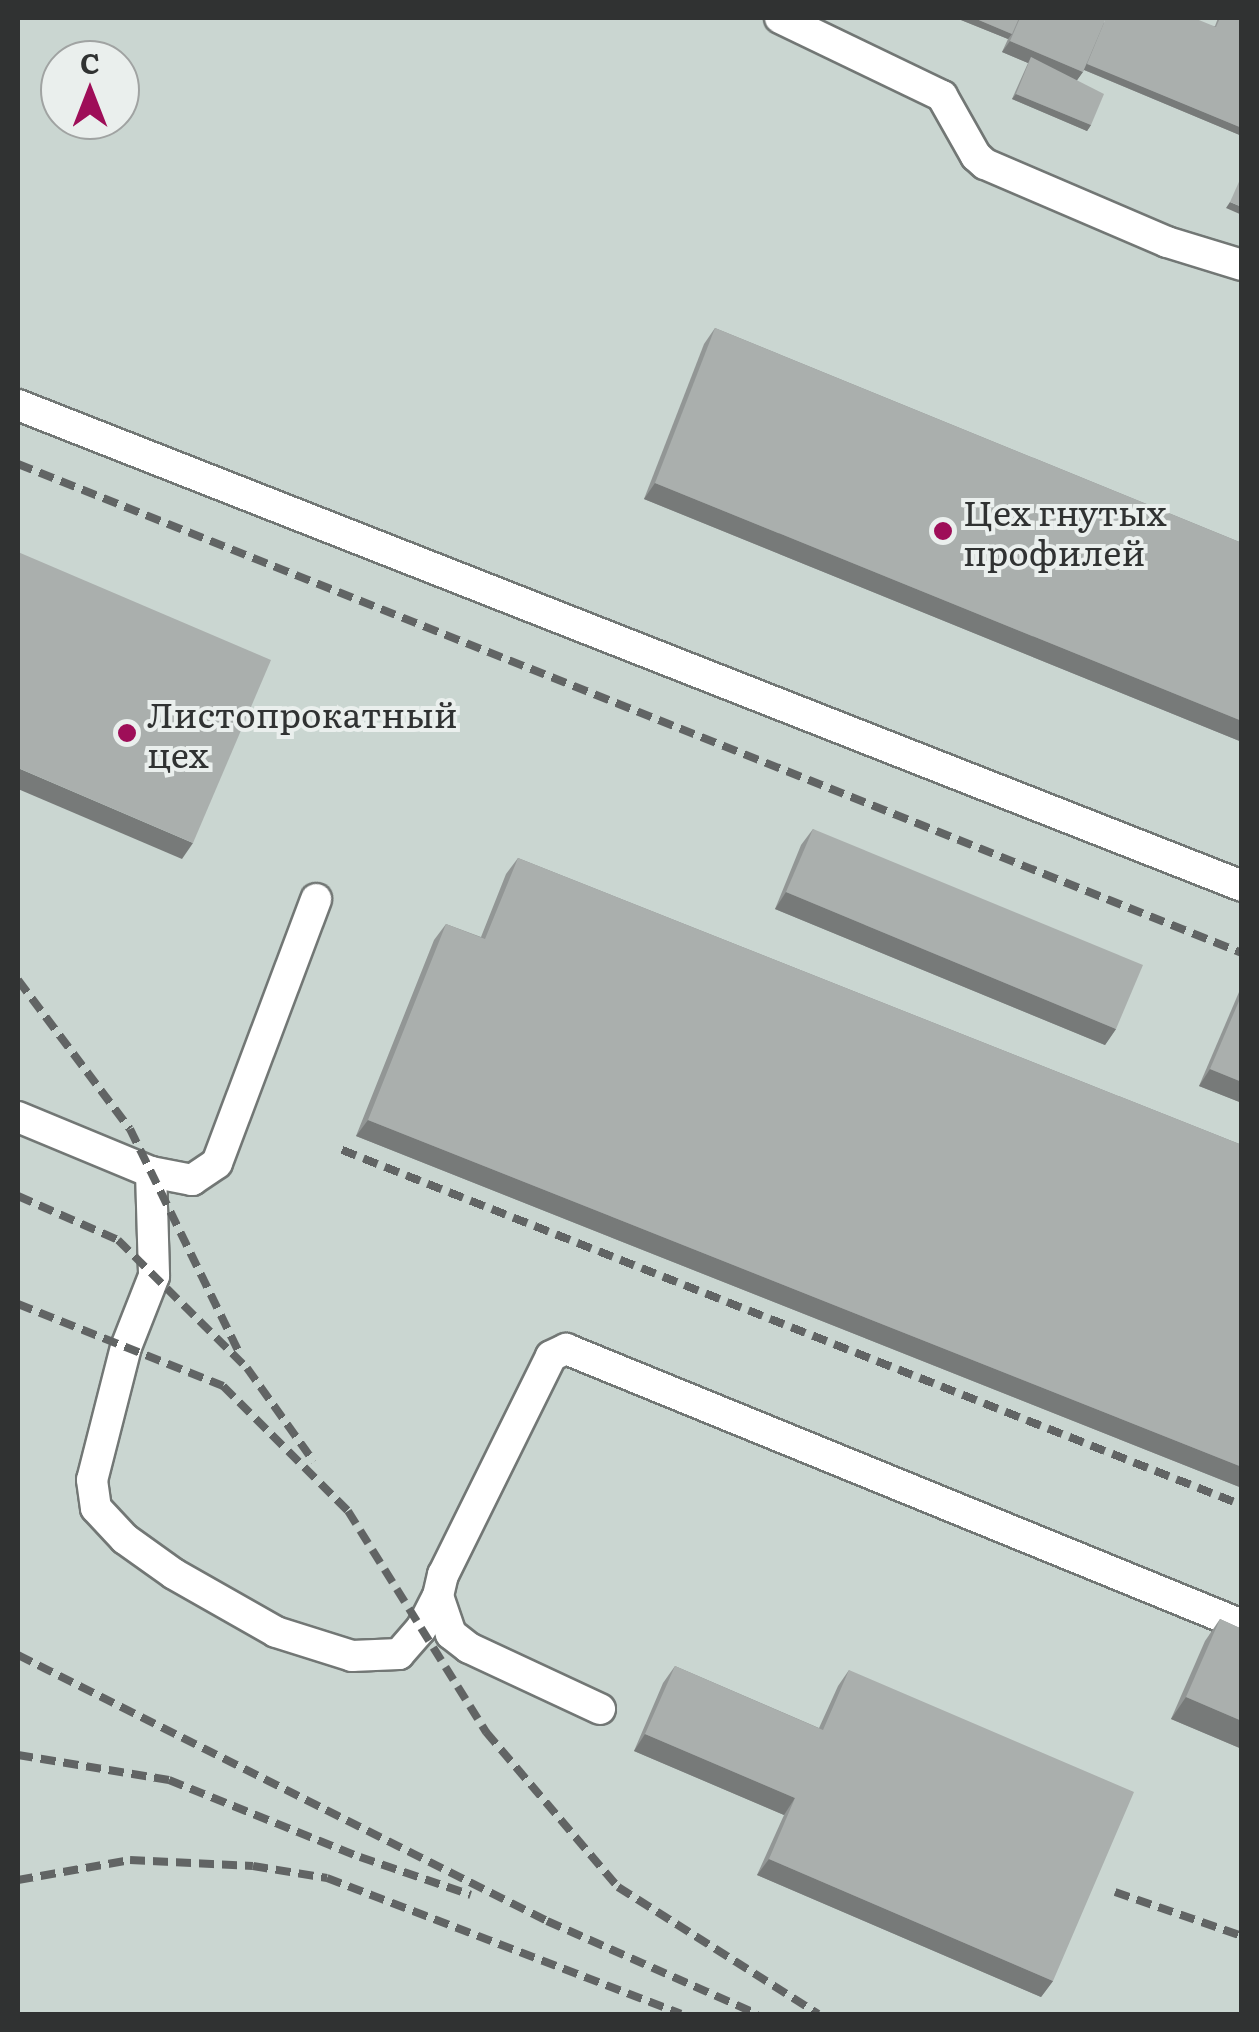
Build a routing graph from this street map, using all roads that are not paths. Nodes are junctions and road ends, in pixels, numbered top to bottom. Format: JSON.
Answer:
{"nodes":[{"id":1,"x":780,"y":18,"type":"edge"},
{"id":2,"x":1242,"y":265,"type":"edge"},
{"id":3,"x":18,"y":405,"type":"edge"},
{"id":4,"x":1242,"y":886,"type":"edge"},
{"id":5,"x":316,"y":899,"type":"dead end"},
{"id":6,"x":18,"y":1117,"type":"edge"},
{"id":7,"x":151,"y":1172,"type":"junction"},
{"id":8,"x":438,"y":1596,"type":"junction"},
{"id":9,"x":1242,"y":1625,"type":"edge"},
{"id":10,"x":600,"y":1709,"type":"dead end"}],
"edges":[{"from":1,"to":2,"type":"lane"},
{"from":3,"to":4,"type":"lane"},
{"from":5,"to":7,"type":"lane"},
{"from":6,"to":7,"type":"lane"},
{"from":7,"to":8,"type":"lane"},
{"from":8,"to":9,"type":"lane"},
{"from":8,"to":10,"type":"lane"}]}
